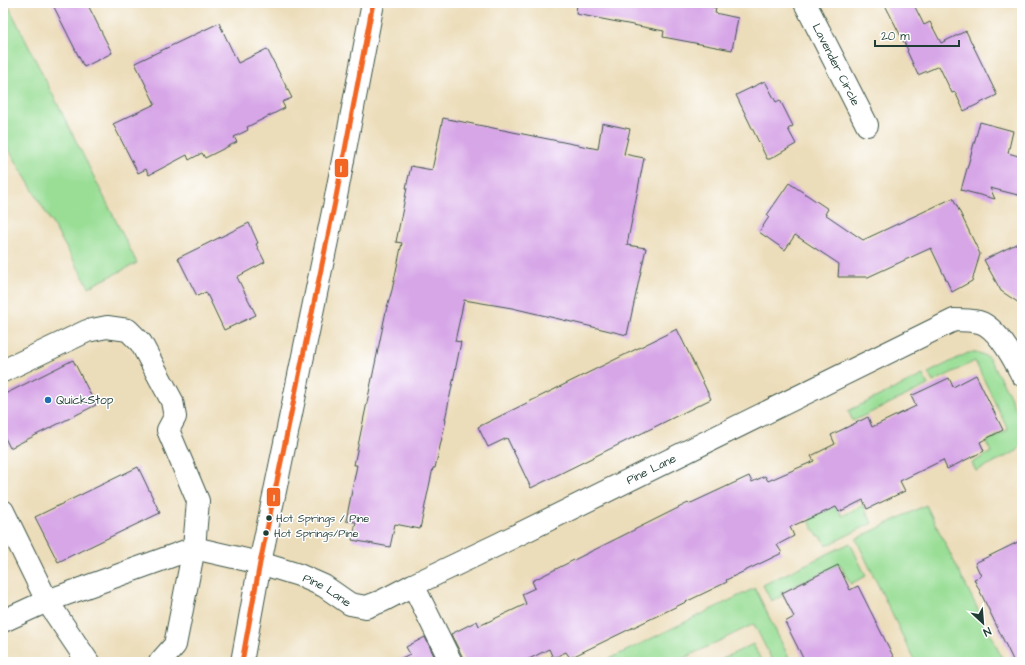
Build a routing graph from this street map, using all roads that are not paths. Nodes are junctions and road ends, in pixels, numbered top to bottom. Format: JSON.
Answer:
{"nodes":[{"id":1,"x":372,"y":3,"type":"edge"},
{"id":2,"x":805,"y":3,"type":"edge"},
{"id":3,"x":867,"y":125,"type":"dead end"},
{"id":4,"x":3,"y":371,"type":"edge"},
{"id":5,"x":1022,"y":375,"type":"edge"},
{"id":6,"x":3,"y":511,"type":"edge"},
{"id":7,"x":194,"y":548,"type":"junction"},
{"id":8,"x":260,"y":563,"type":"junction"},
{"id":9,"x":413,"y":585,"type":"junction"},
{"id":10,"x":47,"y":602,"type":"junction"},
{"id":11,"x":3,"y":621,"type":"edge"},
{"id":12,"x":88,"y":662,"type":"edge"},
{"id":13,"x":160,"y":662,"type":"edge"},
{"id":14,"x":242,"y":662,"type":"edge"},
{"id":15,"x":451,"y":662,"type":"edge"}],
"edges":[{"from":1,"to":8,"type":"street"},
{"from":2,"to":3,"type":"street","name":"Lavender Circle"},
{"from":4,"to":7,"type":"street"},
{"from":5,"to":9,"type":"street","name":"Pine Lane"},
{"from":6,"to":10,"type":"street"},
{"from":7,"to":8,"type":"street","name":"Pine Lane"},
{"from":7,"to":10,"type":"street"},
{"from":7,"to":13,"type":"street"},
{"from":8,"to":9,"type":"street","name":"Pine Lane"},
{"from":8,"to":14,"type":"street"},
{"from":9,"to":15,"type":"street"},
{"from":10,"to":11,"type":"street"},
{"from":10,"to":12,"type":"street"}]}
